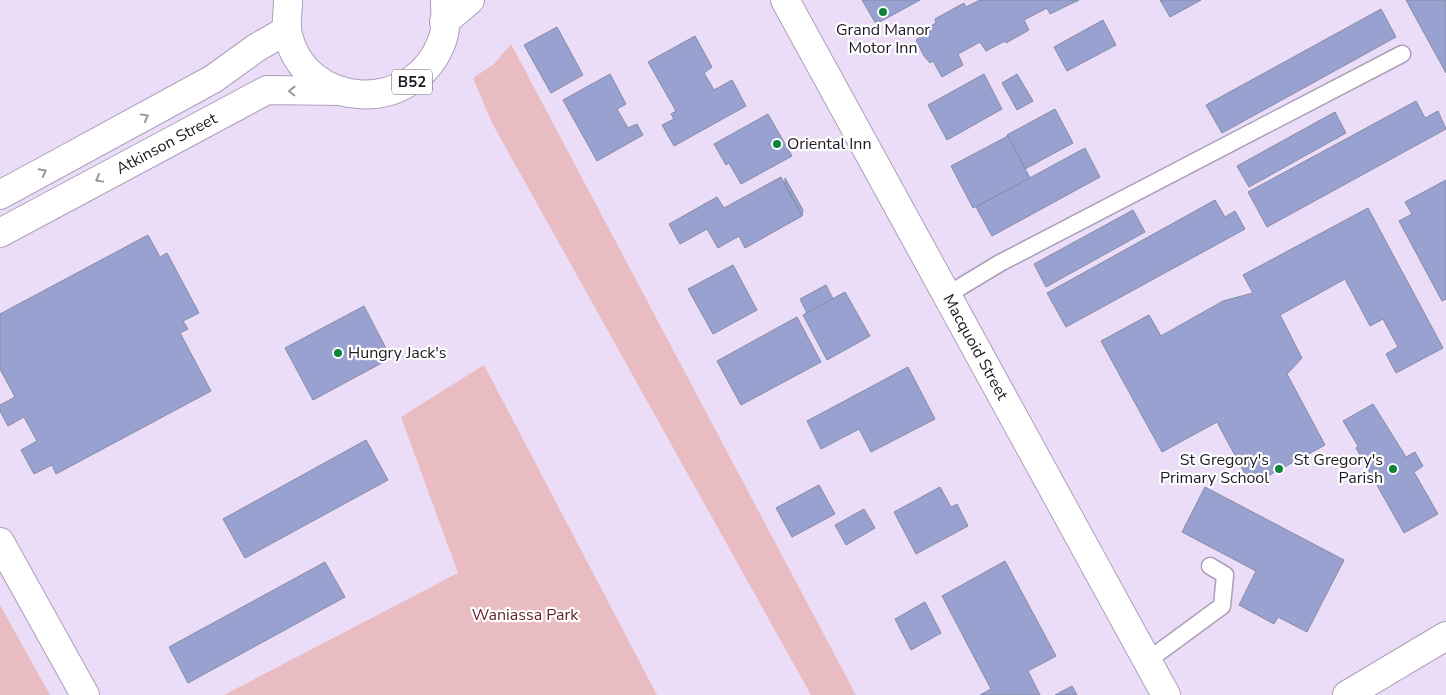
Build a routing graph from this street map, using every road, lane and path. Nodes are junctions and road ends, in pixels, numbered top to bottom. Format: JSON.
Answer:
{"nodes":[{"id":1,"x":288,"y":0,"type":"edge"},
{"id":2,"x":470,"y":0,"type":"edge"},
{"id":3,"x":785,"y":0,"type":"edge"},
{"id":4,"x":445,"y":11,"type":"edge"},
{"id":5,"x":287,"y":30,"type":"junction"},
{"id":6,"x":1402,"y":54,"type":"dead end"},
{"id":7,"x":341,"y":91,"type":"junction"},
{"id":8,"x":0,"y":195,"type":"edge"},
{"id":9,"x":0,"y":233,"type":"edge"},
{"id":10,"x":947,"y":295,"type":"junction"},
{"id":11,"x":0,"y":542,"type":"edge"},
{"id":12,"x":1210,"y":566,"type":"dead end"},
{"id":13,"x":1446,"y":636,"type":"edge"},
{"id":14,"x":1147,"y":661,"type":"junction"},
{"id":15,"x":86,"y":695,"type":"edge"},
{"id":16,"x":1166,"y":695,"type":"edge"},
{"id":17,"x":1347,"y":695,"type":"edge"}],
"edges":[{"from":1,"to":5,"type":"main road","number":"B52"},
{"from":2,"to":4,"type":"main road"},
{"from":3,"to":10,"type":"main road","name":"Macquoid Street"},
{"from":4,"to":7,"type":"main road","number":"B52"},
{"from":5,"to":7,"type":"main road","number":"B52"},
{"from":8,"to":5,"type":"main road","name":"Atkinson Street","one_way":true},
{"from":6,"to":10,"type":"lane"},
{"from":7,"to":9,"type":"main road","name":"Atkinson Street","one_way":true},
{"from":10,"to":14,"type":"main road","name":"Macquoid Street"},
{"from":11,"to":15,"type":"main road"},
{"from":12,"to":14,"type":"lane"},
{"from":13,"to":17,"type":"main road"},
{"from":14,"to":16,"type":"main road","name":"Macquoid Street"}]}
